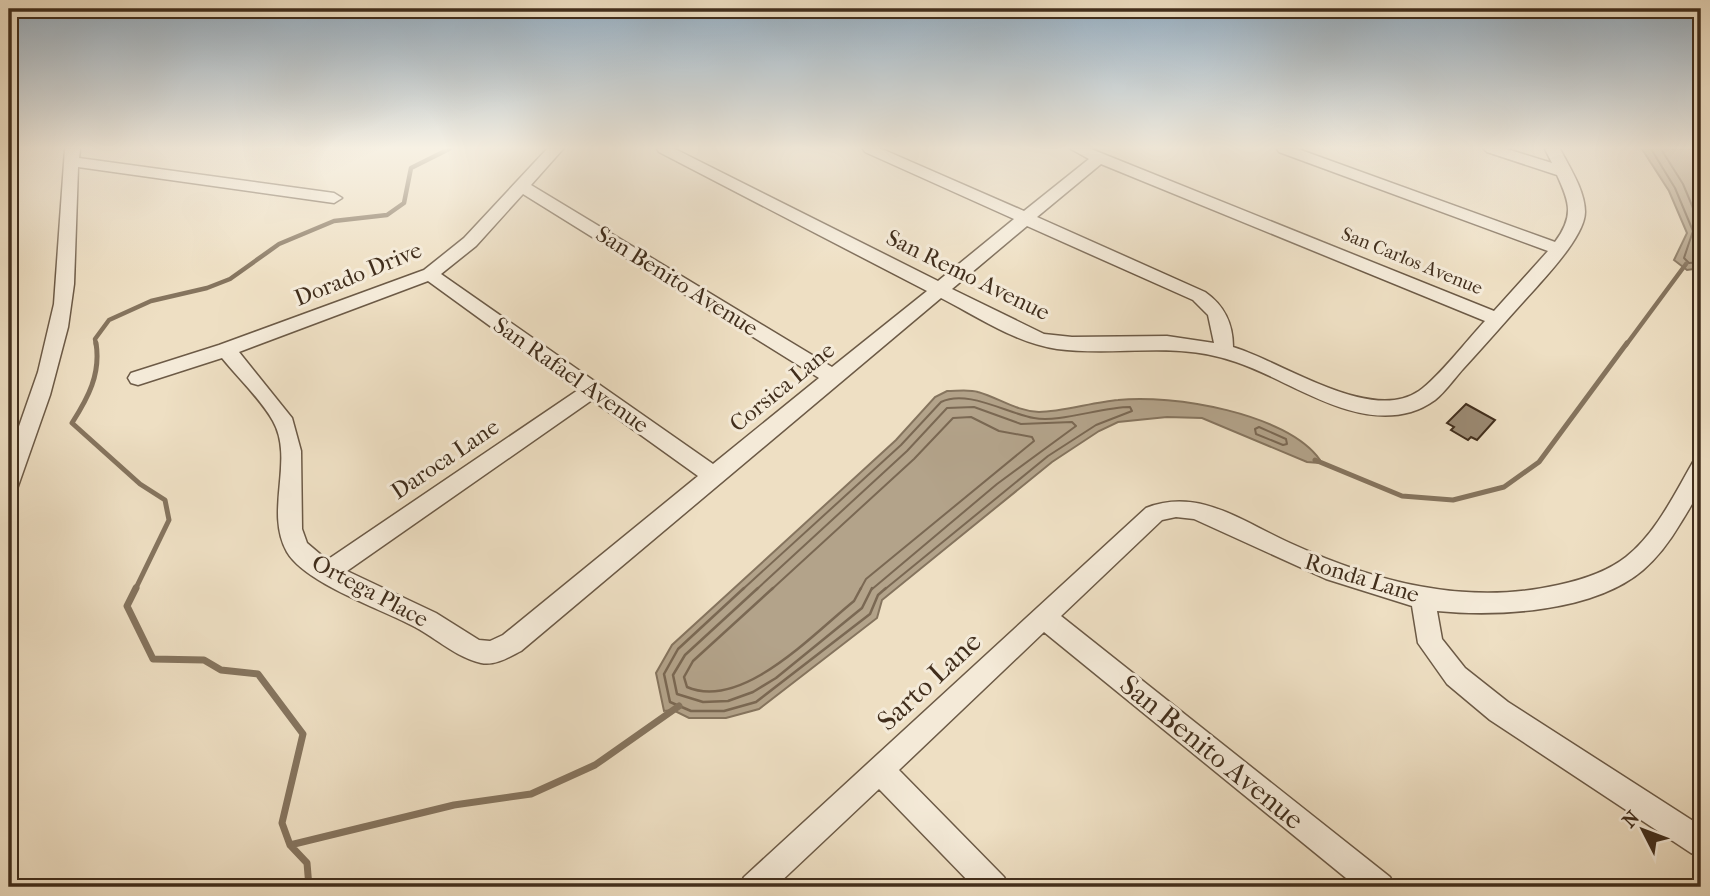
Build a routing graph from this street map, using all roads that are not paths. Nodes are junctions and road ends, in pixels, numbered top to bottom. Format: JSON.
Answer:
{"nodes":[{"id":1,"x":70,"y":191,"type":"edge"},
{"id":2,"x":290,"y":191,"type":"edge"},
{"id":3,"x":517,"y":191,"type":"edge"},
{"id":4,"x":529,"y":191,"type":"edge"},
{"id":5,"x":746,"y":191,"type":"edge"},
{"id":6,"x":963,"y":191,"type":"edge"},
{"id":7,"x":1060,"y":191,"type":"edge"},
{"id":8,"x":1183,"y":191,"type":"edge"},
{"id":9,"x":1399,"y":191,"type":"edge"},
{"id":10,"x":1572,"y":191,"type":"edge"},
{"id":11,"x":334,"y":198,"type":"dead end"},
{"id":12,"x":1026,"y":219,"type":"junction"},
{"id":13,"x":1559,"y":249,"type":"junction"},
{"id":14,"x":430,"y":274,"type":"junction"},
{"id":15,"x":939,"y":290,"type":"junction"},
{"id":16,"x":1495,"y":318,"type":"junction"},
{"id":17,"x":226,"y":350,"type":"junction"},
{"id":18,"x":1223,"y":351,"type":"junction"},
{"id":19,"x":833,"y":377,"type":"junction"},
{"id":20,"x":138,"y":378,"type":"dead end"},
{"id":21,"x":592,"y":390,"type":"junction"},
{"id":22,"x":1701,"y":468,"type":"edge"},
{"id":23,"x":712,"y":475,"type":"junction"},
{"id":24,"x":9,"y":483,"type":"edge"},
{"id":25,"x":1147,"y":521,"type":"joint"},
{"id":26,"x":327,"y":572,"type":"junction"},
{"id":27,"x":1423,"y":598,"type":"junction"},
{"id":28,"x":1044,"y":617,"type":"junction"},
{"id":29,"x":493,"y":652,"type":"joint"},
{"id":30,"x":880,"y":770,"type":"junction"},
{"id":31,"x":1701,"y":843,"type":"edge"},
{"id":32,"x":754,"y":887,"type":"edge"},
{"id":33,"x":994,"y":887,"type":"edge"},
{"id":34,"x":1380,"y":887,"type":"edge"}],
"edges":[{"from":1,"to":24,"type":"street"},
{"from":2,"to":11,"type":"street"},
{"from":3,"to":14,"type":"street","name":"Dorado Drive"},
{"from":4,"to":19,"type":"street","name":"San Benito Avenue"},
{"from":5,"to":15,"type":"street","name":"San Remo Avenue"},
{"from":6,"to":12,"type":"street"},
{"from":7,"to":12,"type":"street","name":"Corsica Lane"},
{"from":8,"to":16,"type":"street","name":"San Carlos Avenue"},
{"from":9,"to":13,"type":"street"},
{"from":10,"to":13,"type":"street"},
{"from":12,"to":15,"type":"street","name":"Corsica Lane"},
{"from":12,"to":18,"type":"street"},
{"from":13,"to":16,"type":"street"},
{"from":14,"to":17,"type":"street","name":"Dorado Drive"},
{"from":14,"to":21,"type":"street","name":"San Rafael Avenue"},
{"from":15,"to":18,"type":"street","name":"San Remo Avenue"},
{"from":15,"to":19,"type":"street","name":"Corsica Lane"},
{"from":16,"to":18,"type":"street","name":"San Remo Avenue"},
{"from":17,"to":20,"type":"street","name":"Dorado Drive"},
{"from":17,"to":26,"type":"street","name":"Ortega Place"},
{"from":19,"to":23,"type":"street","name":"Corsica Lane"},
{"from":21,"to":23,"type":"street","name":"San Rafael Avenue"},
{"from":21,"to":26,"type":"street","name":"Daroca Lane"},
{"from":22,"to":27,"type":"street","name":"Ronda Lane"},
{"from":23,"to":29,"type":"street","name":"Corsica Lane"},
{"from":25,"to":27,"type":"street","name":"Ronda Lane"},
{"from":25,"to":28,"type":"street","name":"Sarto Lane"},
{"from":26,"to":29,"type":"street","name":"Ortega Place"},
{"from":27,"to":31,"type":"street"},
{"from":28,"to":30,"type":"street","name":"Sarto Lane"},
{"from":28,"to":34,"type":"street","name":"San Benito Avenue"},
{"from":30,"to":32,"type":"street","name":"Sarto Lane"},
{"from":30,"to":33,"type":"street"}]}
